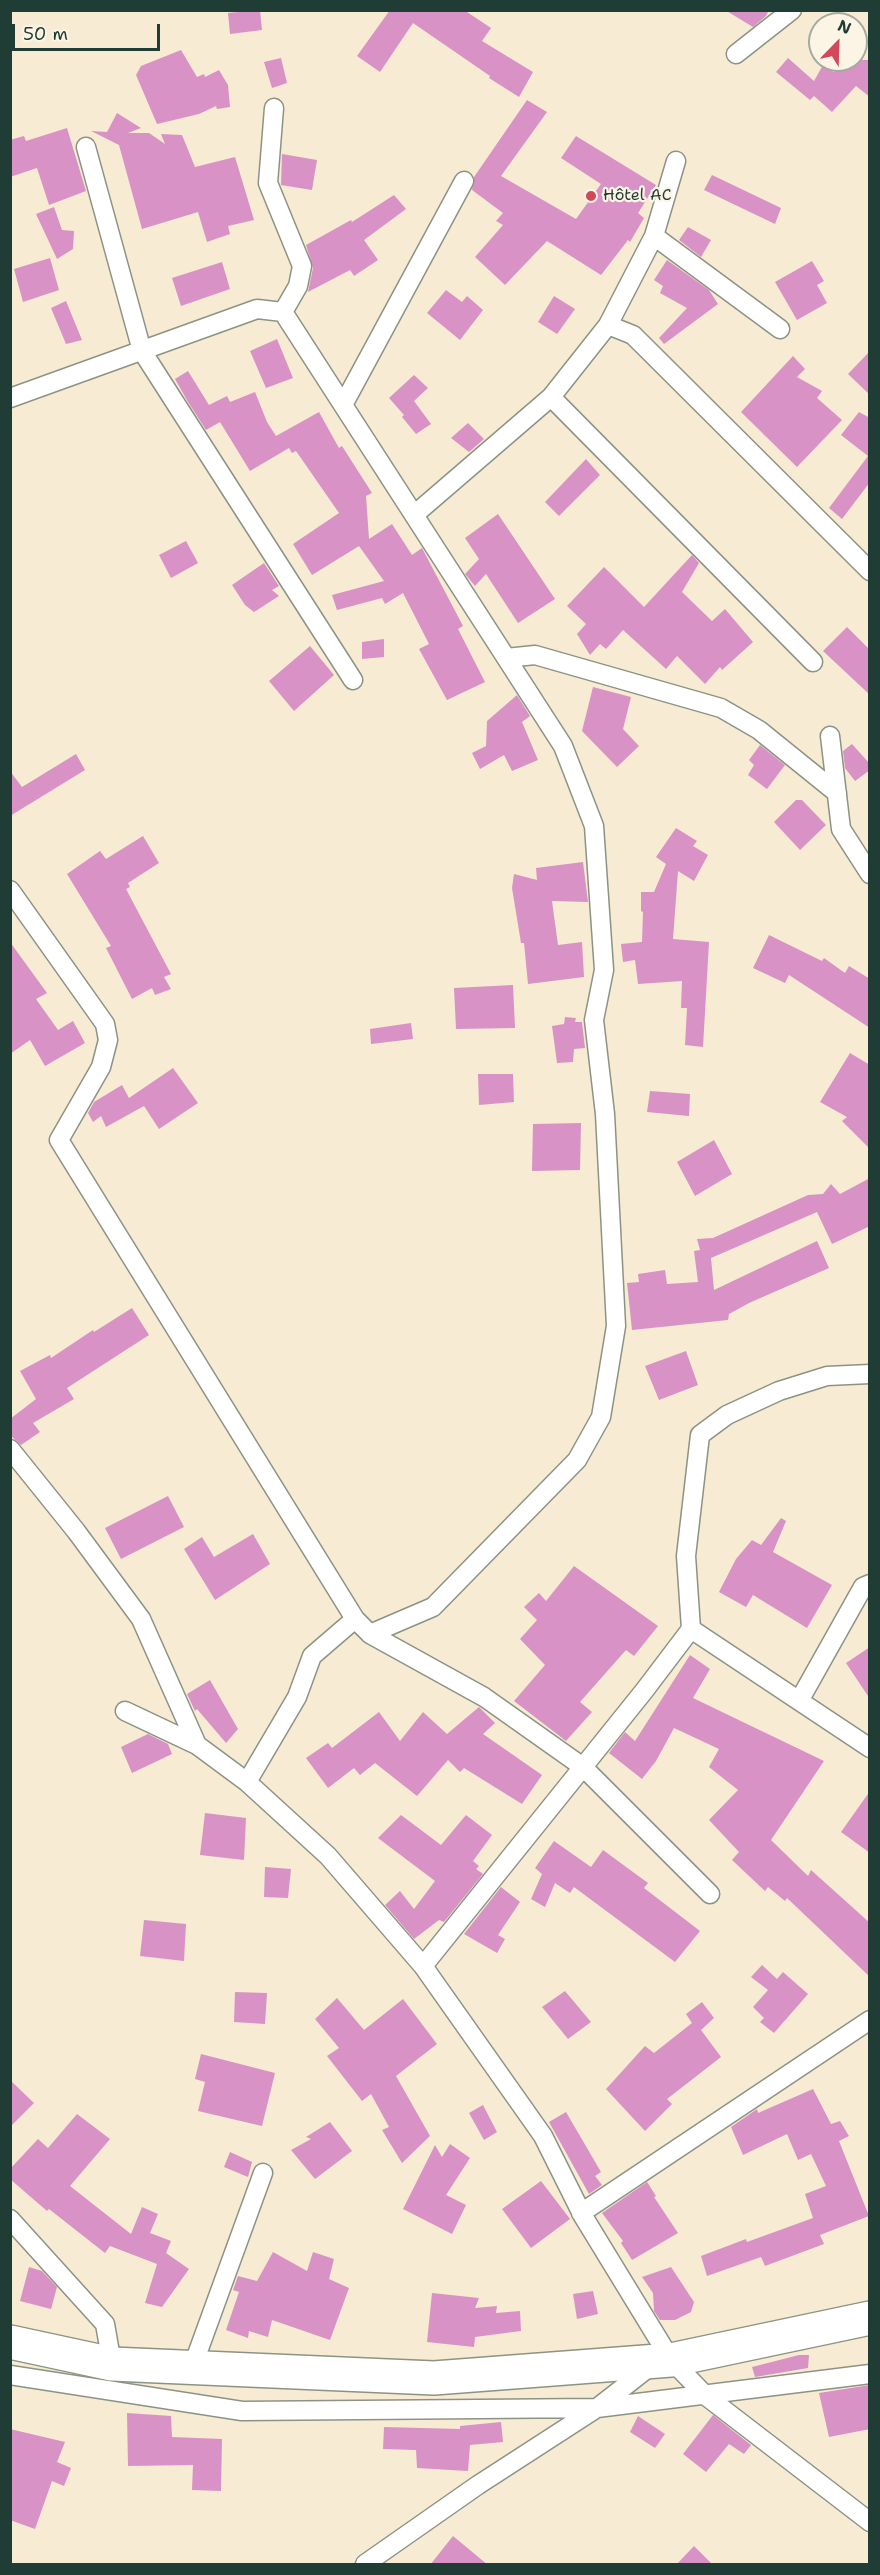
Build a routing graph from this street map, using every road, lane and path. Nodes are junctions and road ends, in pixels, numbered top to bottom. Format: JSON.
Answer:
{"nodes":[{"id":1,"x":792,"y":10,"type":"edge"},
{"id":2,"x":736,"y":54,"type":"dead end"},
{"id":3,"x":274,"y":108,"type":"dead end"},
{"id":4,"x":86,"y":147,"type":"dead end"},
{"id":5,"x":676,"y":161,"type":"dead end"},
{"id":6,"x":464,"y":181,"type":"dead end"},
{"id":7,"x":654,"y":236,"type":"junction"},
{"id":8,"x":283,"y":312,"type":"junction"},
{"id":9,"x":608,"y":325,"type":"junction"},
{"id":10,"x":780,"y":329,"type":"dead end"},
{"id":11,"x":142,"y":351,"type":"junction"},
{"id":12,"x":551,"y":397,"type":"junction"},
{"id":13,"x":10,"y":398,"type":"edge"},
{"id":14,"x":344,"y":405,"type":"junction"},
{"id":15,"x":414,"y":515,"type":"junction"},
{"id":16,"x":870,"y":571,"type":"edge"},
{"id":17,"x":506,"y":657,"type":"junction"},
{"id":18,"x":813,"y":662,"type":"dead end"},
{"id":19,"x":353,"y":680,"type":"dead end"},
{"id":20,"x":830,"y":736,"type":"dead end"},
{"id":21,"x":837,"y":793,"type":"junction"},
{"id":22,"x":870,"y":874,"type":"edge"},
{"id":23,"x":10,"y":890,"type":"edge"},
{"id":24,"x":870,"y":1374,"type":"edge"},
{"id":25,"x":10,"y":1449,"type":"edge"},
{"id":26,"x":870,"y":1584,"type":"edge"},
{"id":27,"x":355,"y":1619,"type":"junction"},
{"id":28,"x":691,"y":1629,"type":"junction"},
{"id":29,"x":370,"y":1634,"type":"junction"},
{"id":30,"x":799,"y":1701,"type":"junction"},
{"id":31,"x":125,"y":1711,"type":"dead end"},
{"id":32,"x":866,"y":1741,"type":"edge"},
{"id":33,"x":197,"y":1745,"type":"junction"},
{"id":34,"x":583,"y":1767,"type":"junction"},
{"id":35,"x":247,"y":1782,"type":"junction"},
{"id":36,"x":710,"y":1894,"type":"dead end"},
{"id":37,"x":423,"y":1966,"type":"junction"},
{"id":38,"x":870,"y":2020,"type":"edge"},
{"id":39,"x":263,"y":2173,"type":"dead end"},
{"id":40,"x":581,"y":2213,"type":"junction"},
{"id":41,"x":10,"y":2219,"type":"edge"},
{"id":42,"x":870,"y":2318,"type":"edge"},
{"id":43,"x":10,"y":2343,"type":"edge"},
{"id":44,"x":665,"y":2360,"type":"junction"},
{"id":45,"x":112,"y":2364,"type":"junction"},
{"id":46,"x":192,"y":2368,"type":"junction"},
{"id":47,"x":870,"y":2374,"type":"edge"},
{"id":48,"x":10,"y":2375,"type":"edge"},
{"id":49,"x":706,"y":2396,"type":"junction"},
{"id":50,"x":597,"y":2408,"type":"junction"},
{"id":51,"x":870,"y":2522,"type":"edge"},
{"id":52,"x":365,"y":2565,"type":"edge"}],
"edges":[{"from":1,"to":2,"type":"street"},
{"from":3,"to":8,"type":"street"},
{"from":4,"to":11,"type":"street"},
{"from":5,"to":7,"type":"street"},
{"from":6,"to":14,"type":"street"},
{"from":7,"to":9,"type":"street"},
{"from":7,"to":10,"type":"street"},
{"from":8,"to":11,"type":"street"},
{"from":8,"to":14,"type":"street"},
{"from":9,"to":12,"type":"street"},
{"from":9,"to":16,"type":"street"},
{"from":11,"to":13,"type":"street"},
{"from":11,"to":19,"type":"street"},
{"from":12,"to":15,"type":"street"},
{"from":12,"to":18,"type":"street"},
{"from":14,"to":15,"type":"street"},
{"from":15,"to":17,"type":"street"},
{"from":17,"to":21,"type":"street"},
{"from":17,"to":29,"type":"street"},
{"from":20,"to":21,"type":"street"},
{"from":21,"to":22,"type":"street"},
{"from":23,"to":27,"type":"street"},
{"from":24,"to":28,"type":"street"},
{"from":25,"to":33,"type":"street"},
{"from":26,"to":30,"type":"street"},
{"from":27,"to":29,"type":"street"},
{"from":27,"to":35,"type":"street"},
{"from":28,"to":30,"type":"street"},
{"from":28,"to":34,"type":"street"},
{"from":29,"to":34,"type":"street"},
{"from":30,"to":32,"type":"street"},
{"from":31,"to":33,"type":"street"},
{"from":33,"to":35,"type":"street"},
{"from":34,"to":36,"type":"street"},
{"from":34,"to":37,"type":"street"},
{"from":35,"to":37,"type":"street"},
{"from":37,"to":40,"type":"street"},
{"from":38,"to":40,"type":"street"},
{"from":39,"to":46,"type":"street"},
{"from":40,"to":44,"type":"street"},
{"from":41,"to":45,"type":"street"},
{"from":42,"to":44,"type":"highway"},
{"from":43,"to":45,"type":"highway"},
{"from":44,"to":46,"type":"highway"},
{"from":44,"to":49,"type":"street"},
{"from":44,"to":50,"type":"street"},
{"from":45,"to":46,"type":"highway"},
{"from":47,"to":49,"type":"street"},
{"from":48,"to":50,"type":"street"},
{"from":49,"to":50,"type":"street"},
{"from":49,"to":51,"type":"street"},
{"from":50,"to":52,"type":"street"}]}
